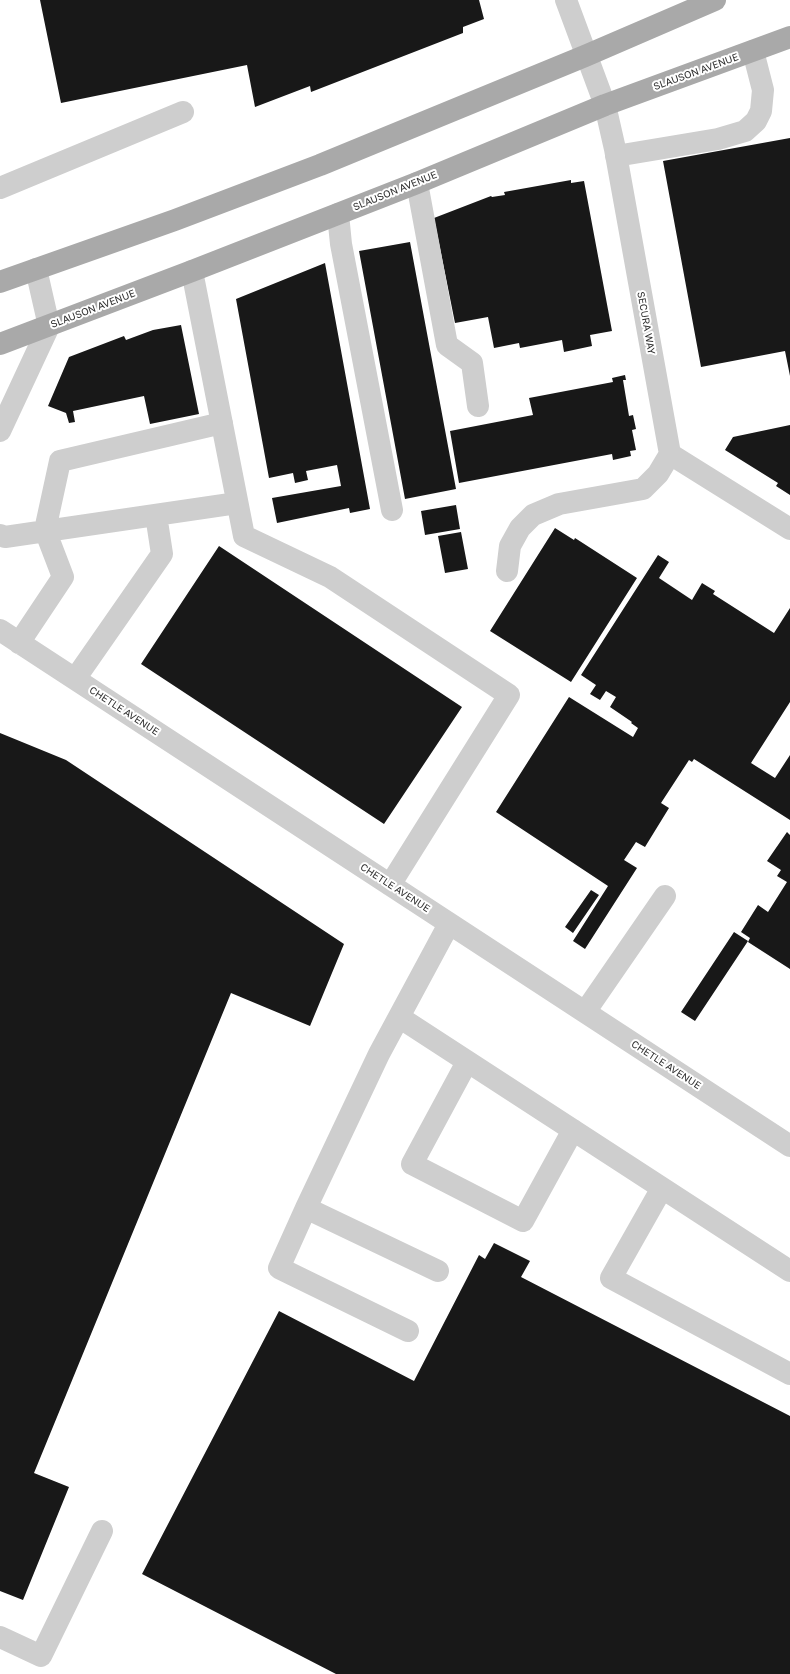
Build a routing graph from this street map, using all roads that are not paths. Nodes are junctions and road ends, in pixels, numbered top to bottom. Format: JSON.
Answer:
{"nodes":[{"id":1,"x":566,"y":0,"type":"edge"},
{"id":2,"x":715,"y":0,"type":"edge"},
{"id":3,"x":790,"y":37,"type":"edge"},
{"id":4,"x":753,"y":51,"type":"junction"},
{"id":5,"x":585,"y":56,"type":"junction"},
{"id":6,"x":605,"y":105,"type":"junction"},
{"id":7,"x":182,"y":112,"type":"dead end"},
{"id":8,"x":616,"y":156,"type":"junction"},
{"id":9,"x":417,"y":183,"type":"junction"},
{"id":10,"x":0,"y":188,"type":"edge"},
{"id":11,"x":338,"y":214,"type":"junction"},
{"id":12,"x":36,"y":269,"type":"junction"},
{"id":13,"x":192,"y":271,"type":"junction"},
{"id":14,"x":0,"y":282,"type":"edge"},
{"id":15,"x":49,"y":326,"type":"junction"},
{"id":16,"x":0,"y":344,"type":"edge"},
{"id":17,"x":478,"y":406,"type":"dead end"},
{"id":18,"x":222,"y":424,"type":"junction"},
{"id":19,"x":0,"y":431,"type":"edge"},
{"id":20,"x":670,"y":454,"type":"junction"},
{"id":21,"x":237,"y":503,"type":"junction"},
{"id":22,"x":392,"y":510,"type":"dead end"},
{"id":23,"x":156,"y":515,"type":"junction"},
{"id":24,"x":790,"y":529,"type":"edge"},
{"id":25,"x":45,"y":530,"type":"junction"},
{"id":26,"x":0,"y":535,"type":"edge"},
{"id":27,"x":508,"y":571,"type":"dead end"},
{"id":28,"x":5,"y":635,"type":"edge"},
{"id":29,"x":75,"y":679,"type":"junction"},
{"id":30,"x":390,"y":885,"type":"junction"},
{"id":31,"x":665,"y":896,"type":"dead end"},
{"id":32,"x":449,"y":924,"type":"junction"},
{"id":33,"x":585,"y":1012,"type":"junction"},
{"id":34,"x":399,"y":1017,"type":"junction"},
{"id":35,"x":467,"y":1062,"type":"junction"},
{"id":36,"x":573,"y":1130,"type":"junction"},
{"id":37,"x":790,"y":1146,"type":"edge"},
{"id":38,"x":662,"y":1188,"type":"junction"},
{"id":39,"x":306,"y":1208,"type":"junction"},
{"id":40,"x":438,"y":1271,"type":"dead end"},
{"id":41,"x":790,"y":1271,"type":"edge"},
{"id":42,"x":408,"y":1331,"type":"dead end"},
{"id":43,"x":790,"y":1374,"type":"edge"},
{"id":44,"x":102,"y":1531,"type":"dead end"},
{"id":45,"x":0,"y":1637,"type":"edge"}],
"edges":[{"from":1,"to":5,"type":"street","name":"SECURA WAY"},
{"from":2,"to":5,"type":"main road"},
{"from":3,"to":4,"type":"main road","name":"SLAUSON AVENUE"},
{"from":4,"to":6,"type":"main road","name":"SLAUSON AVENUE"},
{"from":4,"to":8,"type":"street"},
{"from":5,"to":6,"type":"street","name":"SECURA WAY"},
{"from":5,"to":12,"type":"main road"},
{"from":6,"to":8,"type":"street","name":"SECURA WAY"},
{"from":6,"to":9,"type":"main road","name":"SLAUSON AVENUE"},
{"from":7,"to":10,"type":"street"},
{"from":8,"to":20,"type":"street","name":"SECURA WAY"},
{"from":9,"to":11,"type":"main road","name":"SLAUSON AVENUE"},
{"from":9,"to":17,"type":"street"},
{"from":11,"to":13,"type":"main road","name":"SLAUSON AVENUE"},
{"from":11,"to":22,"type":"street"},
{"from":12,"to":14,"type":"main road"},
{"from":12,"to":15,"type":"street"},
{"from":13,"to":15,"type":"main road","name":"SLAUSON AVENUE"},
{"from":13,"to":18,"type":"street"},
{"from":15,"to":16,"type":"main road","name":"SLAUSON AVENUE"},
{"from":15,"to":19,"type":"street"},
{"from":18,"to":21,"type":"street"},
{"from":18,"to":25,"type":"street"},
{"from":20,"to":24,"type":"street"},
{"from":20,"to":27,"type":"street"},
{"from":21,"to":23,"type":"street"},
{"from":21,"to":30,"type":"street"},
{"from":23,"to":25,"type":"street"},
{"from":23,"to":29,"type":"street"},
{"from":25,"to":26,"type":"street"},
{"from":25,"to":28,"type":"street"},
{"from":28,"to":29,"type":"street","name":"CHETLE AVENUE"},
{"from":29,"to":30,"type":"street","name":"CHETLE AVENUE"},
{"from":30,"to":32,"type":"street","name":"CHETLE AVENUE"},
{"from":31,"to":33,"type":"street"},
{"from":32,"to":33,"type":"street","name":"CHETLE AVENUE"},
{"from":32,"to":34,"type":"street"},
{"from":33,"to":37,"type":"street","name":"CHETLE AVENUE"},
{"from":34,"to":35,"type":"street"},
{"from":34,"to":39,"type":"street"},
{"from":35,"to":36,"type":"street"},
{"from":35,"to":36,"type":"street"},
{"from":36,"to":38,"type":"street"},
{"from":38,"to":41,"type":"street"},
{"from":38,"to":43,"type":"street"},
{"from":39,"to":40,"type":"street"},
{"from":39,"to":42,"type":"street"},
{"from":44,"to":45,"type":"street"}]}
